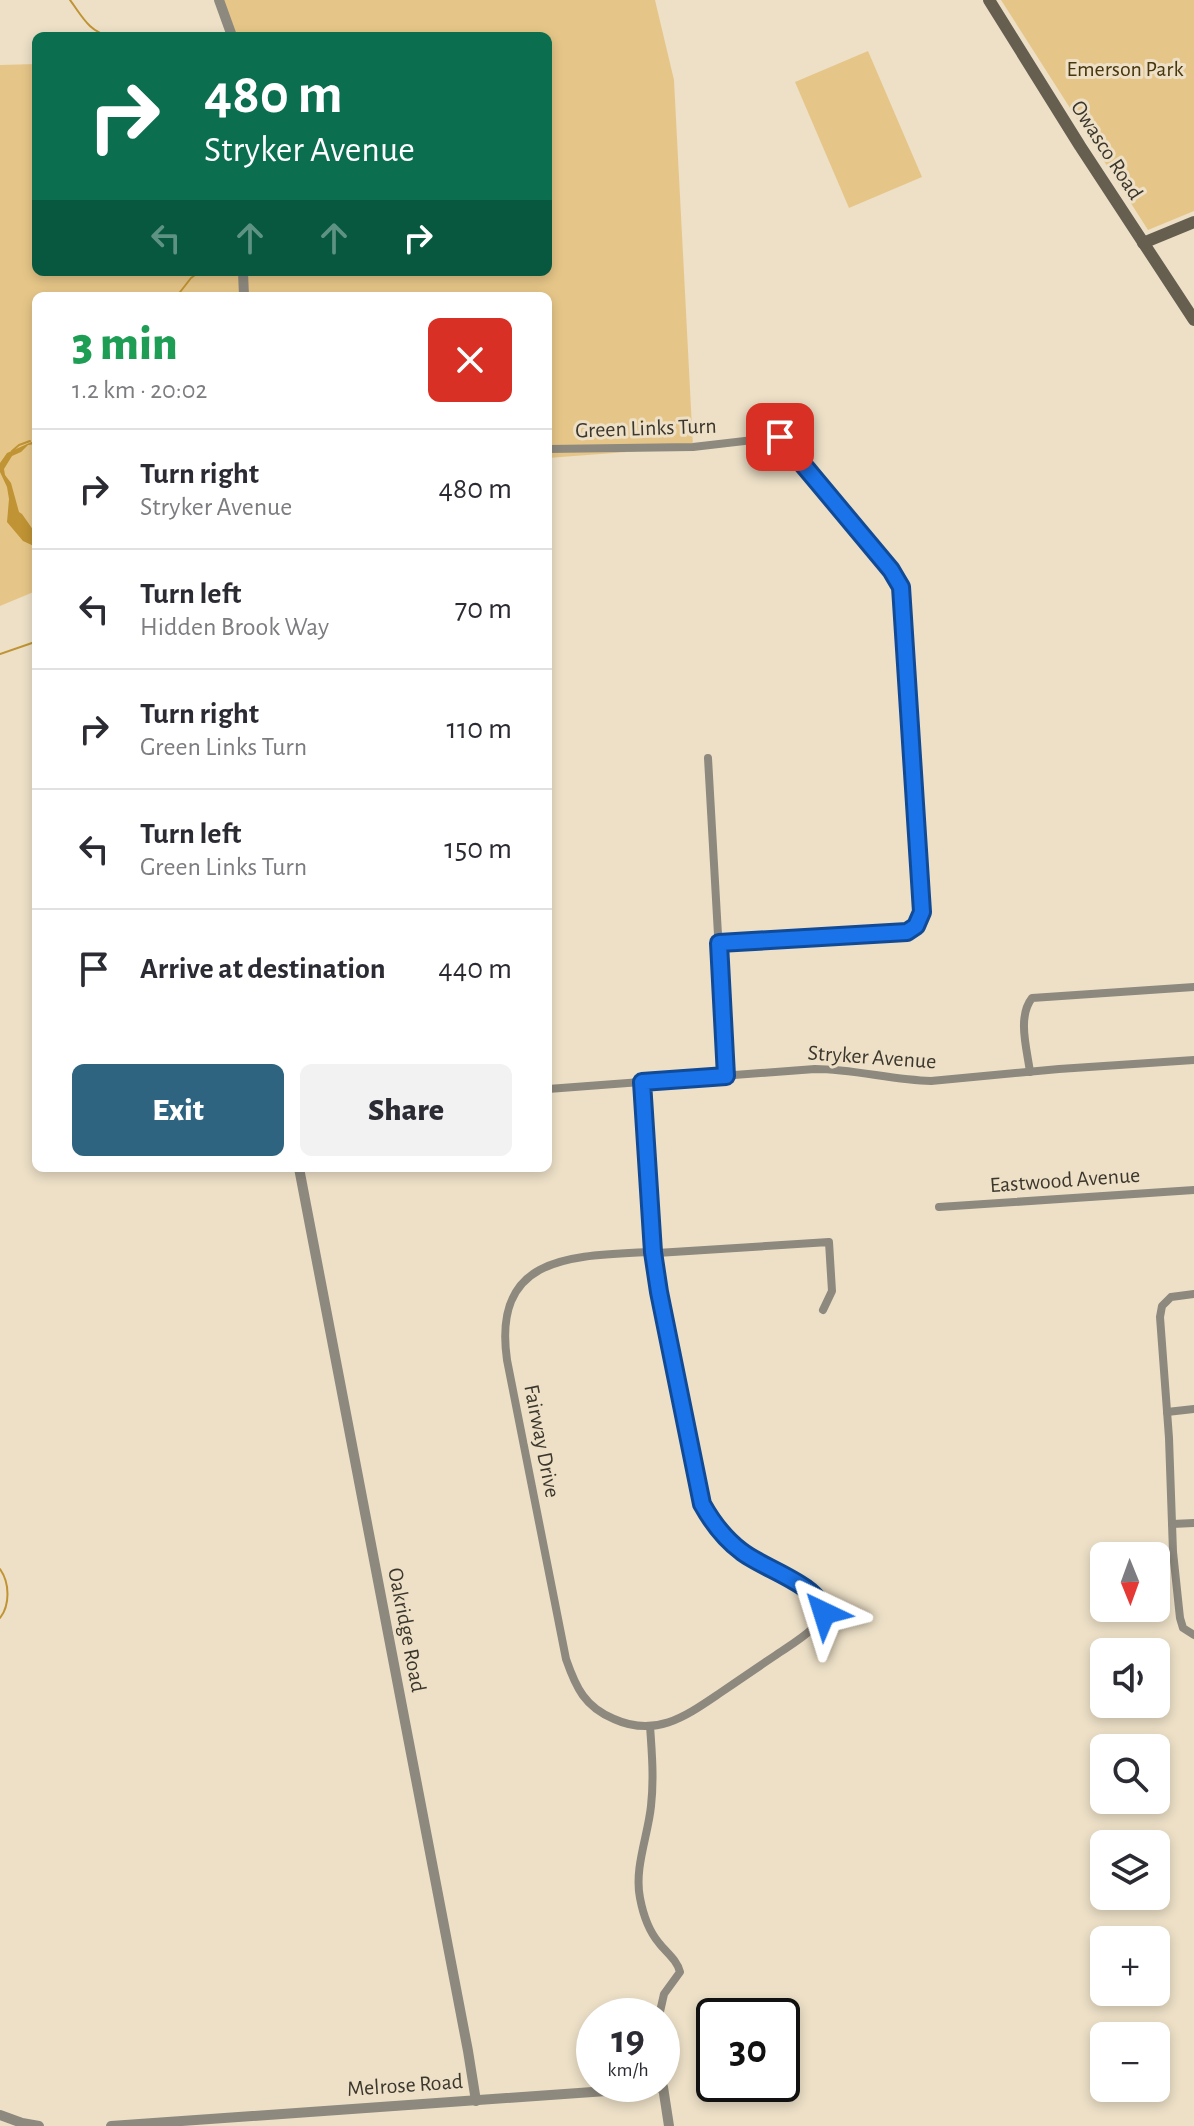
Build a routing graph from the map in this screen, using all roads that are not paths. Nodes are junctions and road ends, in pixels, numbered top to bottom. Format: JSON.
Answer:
{"nodes":[{"id":1,"x":219,"y":0,"type":"edge"},
{"id":2,"x":989,"y":0,"type":"edge"},
{"id":3,"x":231,"y":32,"type":"edge"},
{"id":4,"x":1194,"y":222,"type":"edge"},
{"id":5,"x":1143,"y":243,"type":"junction"},
{"id":6,"x":1194,"y":320,"type":"edge"},
{"id":7,"x":552,"y":449,"type":"edge"},
{"id":8,"x":708,"y":758,"type":"dead end"},
{"id":9,"x":719,"y":943,"type":"junction"},
{"id":10,"x":1194,"y":987,"type":"edge"},
{"id":11,"x":1194,"y":1060,"type":"edge"},
{"id":12,"x":1030,"y":1072,"type":"junction"},
{"id":13,"x":726,"y":1076,"type":"junction"},
{"id":14,"x":642,"y":1082,"type":"junction"},
{"id":15,"x":552,"y":1089,"type":"edge"},
{"id":16,"x":300,"y":1172,"type":"edge"},
{"id":17,"x":1194,"y":1190,"type":"edge"},
{"id":18,"x":939,"y":1207,"type":"dead end"},
{"id":19,"x":653,"y":1252,"type":"junction"},
{"id":20,"x":1193,"y":1294,"type":"edge"},
{"id":21,"x":823,"y":1310,"type":"dead end"},
{"id":22,"x":1194,"y":1409,"type":"edge"},
{"id":23,"x":1167,"y":1412,"type":"junction"},
{"id":24,"x":1194,"y":1523,"type":"edge"},
{"id":25,"x":1172,"y":1524,"type":"junction"},
{"id":26,"x":1194,"y":1635,"type":"edge"},
{"id":27,"x":650,"y":1726,"type":"junction"},
{"id":28,"x":663,"y":1998,"type":"edge"},
{"id":29,"x":576,"y":2091,"type":"edge"},
{"id":30,"x":476,"y":2101,"type":"junction"},
{"id":31,"x":665,"y":2102,"type":"edge"},
{"id":32,"x":0,"y":2115,"type":"edge"},
{"id":33,"x":39,"y":2126,"type":"edge"},
{"id":34,"x":111,"y":2126,"type":"edge"},
{"id":35,"x":669,"y":2126,"type":"edge"}],
"edges":[{"from":1,"to":3,"type":"street"},
{"from":2,"to":5,"type":"main road","name":"Owasco Road"},
{"from":4,"to":5,"type":"main road"},
{"from":5,"to":6,"type":"main road","name":"Owasco Road"},
{"from":7,"to":9,"type":"street","name":"Green Links Turn"},
{"from":8,"to":9,"type":"street"},
{"from":9,"to":13,"type":"street"},
{"from":10,"to":12,"type":"street"},
{"from":11,"to":12,"type":"street","name":"Stryker Avenue"},
{"from":12,"to":13,"type":"street","name":"Stryker Avenue"},
{"from":13,"to":14,"type":"street","name":"Stryker Avenue"},
{"from":14,"to":15,"type":"street","name":"Stryker Avenue"},
{"from":14,"to":19,"type":"street"},
{"from":16,"to":30,"type":"street","name":"Oakridge Road"},
{"from":17,"to":18,"type":"street","name":"Eastwood Avenue"},
{"from":19,"to":21,"type":"street","name":"Fairway Drive"},
{"from":19,"to":27,"type":"street"},
{"from":19,"to":27,"type":"street","name":"Fairway Drive"},
{"from":20,"to":23,"type":"street"},
{"from":22,"to":23,"type":"street"},
{"from":23,"to":25,"type":"street"},
{"from":24,"to":25,"type":"street"},
{"from":25,"to":26,"type":"street"},
{"from":27,"to":28,"type":"street"},
{"from":29,"to":30,"type":"street","name":"Melrose Road"},
{"from":30,"to":34,"type":"street","name":"Melrose Road"},
{"from":31,"to":35,"type":"street","name":"Melrose Road"},
{"from":32,"to":33,"type":"street"}]}
